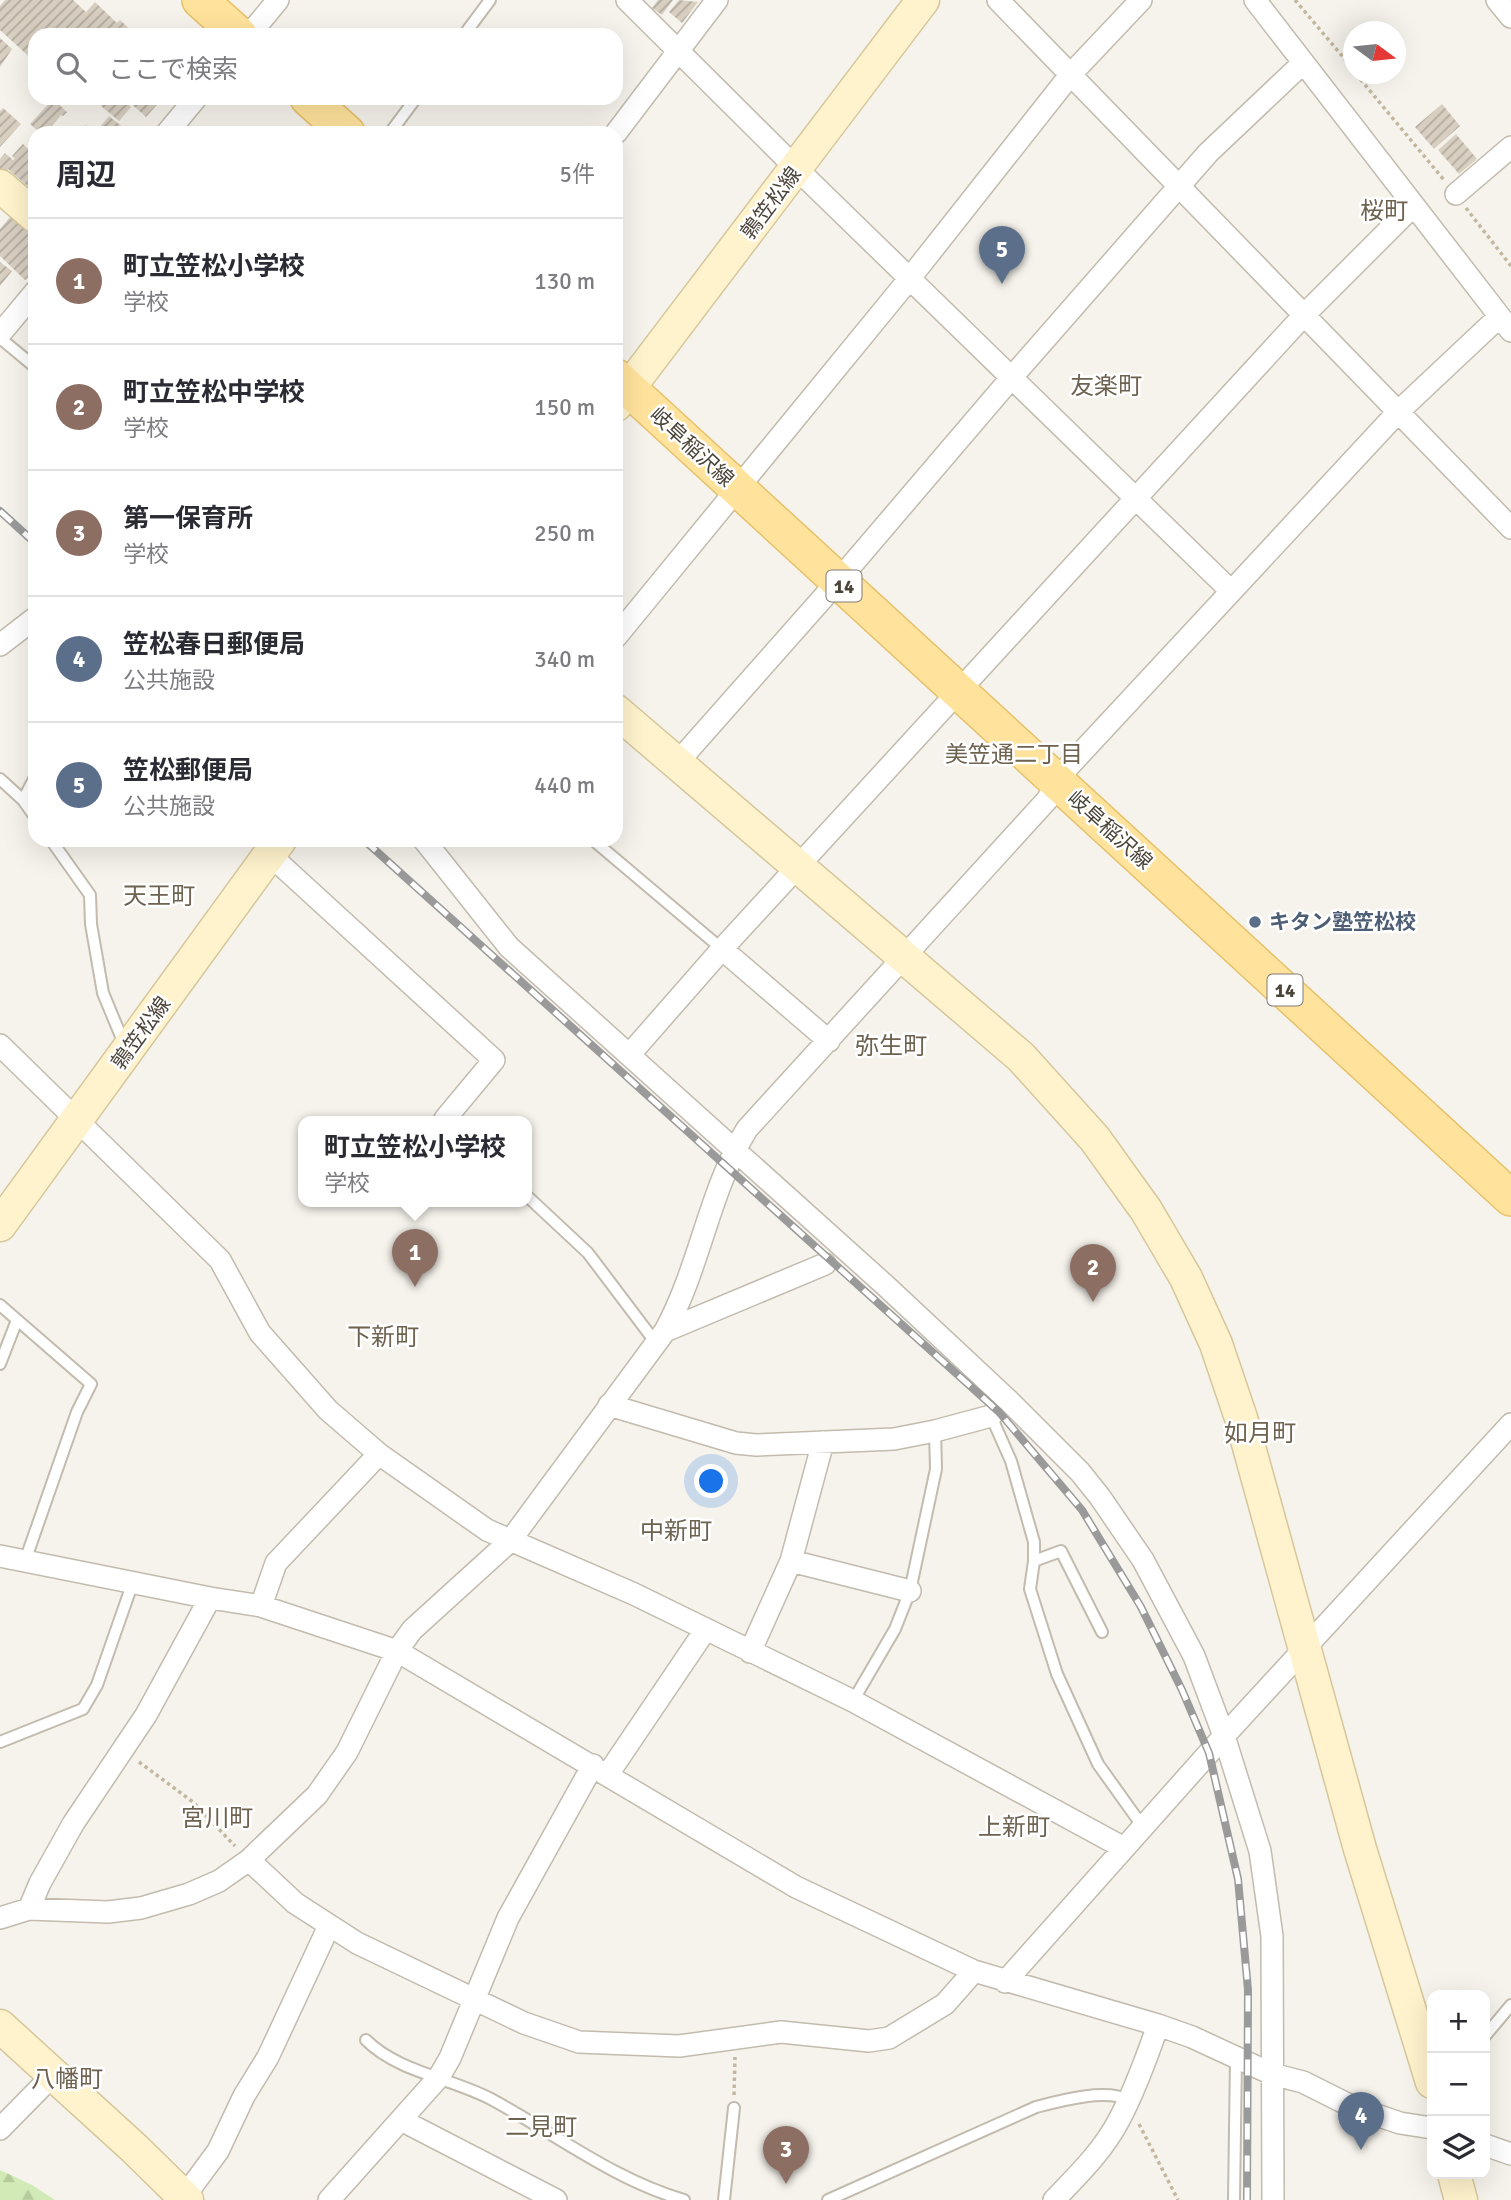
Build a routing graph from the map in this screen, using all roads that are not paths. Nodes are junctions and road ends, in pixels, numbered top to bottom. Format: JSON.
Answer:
{"nodes":[{"id":1,"x":200,"y":0,"type":"edge"},
{"id":2,"x":278,"y":0,"type":"edge"},
{"id":3,"x":490,"y":0,"type":"edge"},
{"id":4,"x":627,"y":0,"type":"edge"},
{"id":5,"x":716,"y":0,"type":"edge"},
{"id":6,"x":923,"y":0,"type":"edge"},
{"id":7,"x":998,"y":0,"type":"edge"},
{"id":8,"x":1141,"y":0,"type":"edge"},
{"id":9,"x":1255,"y":0,"type":"edge"},
{"id":10,"x":1497,"y":0,"type":"edge"},
{"id":11,"x":1511,"y":17,"type":"edge"},
{"id":12,"x":231,"y":28,"type":"edge"},
{"id":13,"x":255,"y":28,"type":"edge"},
{"id":14,"x":469,"y":28,"type":"edge"},
{"id":15,"x":679,"y":50,"type":"junction"},
{"id":16,"x":1303,"y":63,"type":"junction"},
{"id":17,"x":1071,"y":74,"type":"junction"},
{"id":18,"x":190,"y":105,"type":"edge"},
{"id":19,"x":316,"y":105,"type":"edge"},
{"id":20,"x":411,"y":105,"type":"edge"},
{"id":21,"x":173,"y":126,"type":"edge"},
{"id":22,"x":339,"y":126,"type":"edge"},
{"id":23,"x":395,"y":126,"type":"edge"},
{"id":24,"x":621,"y":126,"type":"edge"},
{"id":25,"x":1511,"y":147,"type":"edge"},
{"id":26,"x":797,"y":169,"type":"junction"},
{"id":27,"x":0,"y":186,"type":"edge"},
{"id":28,"x":1179,"y":186,"type":"junction"},
{"id":29,"x":1456,"y":194,"type":"road end"},
{"id":30,"x":1413,"y":206,"type":"junction"},
{"id":31,"x":28,"y":210,"type":"edge"},
{"id":32,"x":909,"y":278,"type":"junction"},
{"id":33,"x":28,"y":301,"type":"edge"},
{"id":34,"x":1305,"y":314,"type":"junction"},
{"id":35,"x":1505,"y":324,"type":"edge"},
{"id":36,"x":0,"y":336,"type":"edge"},
{"id":37,"x":28,"y":361,"type":"edge"},
{"id":38,"x":1012,"y":377,"type":"junction"},
{"id":39,"x":623,"y":386,"type":"edge"},
{"id":40,"x":623,"y":393,"type":"edge"},
{"id":41,"x":1399,"y":411,"type":"junction"},
{"id":42,"x":738,"y":489,"type":"junction"},
{"id":43,"x":1135,"y":498,"type":"junction"},
{"id":44,"x":1511,"y":528,"type":"edge"},
{"id":45,"x":838,"y":581,"type":"junction"},
{"id":46,"x":1231,"y":591,"type":"junction"},
{"id":47,"x":28,"y":626,"type":"edge"},
{"id":48,"x":623,"y":629,"type":"edge"},
{"id":49,"x":0,"y":645,"type":"edge"},
{"id":50,"x":959,"y":692,"type":"junction"},
{"id":51,"x":623,"y":717,"type":"edge"},
{"id":52,"x":677,"y":763,"type":"junction"},
{"id":53,"x":0,"y":779,"type":"edge"},
{"id":54,"x":1058,"y":782,"type":"junction"},
{"id":55,"x":28,"y":791,"type":"edge"},
{"id":56,"x":23,"y":800,"type":"junction"},
{"id":57,"x":28,"y":807,"type":"edge"},
{"id":58,"x":56,"y":847,"type":"edge"},
{"id":59,"x":274,"y":847,"type":"edge"},
{"id":60,"x":277,"y":847,"type":"edge"},
{"id":61,"x":430,"y":847,"type":"edge"},
{"id":62,"x":601,"y":847,"type":"edge"},
{"id":63,"x":798,"y":867,"type":"junction"},
{"id":64,"x":722,"y":949,"type":"junction"},
{"id":65,"x":904,"y":956,"type":"junction"},
{"id":66,"x":829,"y":1041,"type":"junction"},
{"id":67,"x":0,"y":1045,"type":"edge"},
{"id":68,"x":128,"y":1051,"type":"junction"},
{"id":69,"x":629,"y":1054,"type":"junction"},
{"id":70,"x":449,"y":1116,"type":"edge"},
{"id":71,"x":79,"y":1119,"type":"junction"},
{"id":72,"x":735,"y":1149,"type":"junction"},
{"id":73,"x":1511,"y":1198,"type":"edge"},
{"id":74,"x":532,"y":1201,"type":"edge"},
{"id":75,"x":2,"y":1218,"type":"edge"},
{"id":76,"x":825,"y":1264,"type":"dead end"},
{"id":77,"x":0,"y":1305,"type":"edge"},
{"id":78,"x":17,"y":1320,"type":"junction"},
{"id":79,"x":660,"y":1337,"type":"junction"},
{"id":80,"x":0,"y":1364,"type":"edge"},
{"id":81,"x":609,"y":1405,"type":"junction"},
{"id":82,"x":991,"y":1416,"type":"joint"},
{"id":83,"x":1511,"y":1424,"type":"edge"},
{"id":84,"x":935,"y":1431,"type":"junction"},
{"id":85,"x":823,"y":1442,"type":"junction"},
{"id":86,"x":379,"y":1454,"type":"junction"},
{"id":87,"x":510,"y":1541,"type":"junction"},
{"id":88,"x":0,"y":1556,"type":"edge"},
{"id":89,"x":24,"y":1561,"type":"junction"},
{"id":90,"x":791,"y":1561,"type":"junction"},
{"id":91,"x":1034,"y":1561,"type":"junction"},
{"id":92,"x":133,"y":1582,"type":"junction"},
{"id":93,"x":910,"y":1591,"type":"junction"},
{"id":94,"x":210,"y":1598,"type":"junction"},
{"id":95,"x":261,"y":1606,"type":"junction"},
{"id":96,"x":706,"y":1629,"type":"junction"},
{"id":97,"x":1102,"y":1632,"type":"dead end"},
{"id":98,"x":1306,"y":1647,"type":"junction"},
{"id":99,"x":397,"y":1651,"type":"junction"},
{"id":100,"x":750,"y":1652,"type":"junction"},
{"id":101,"x":853,"y":1701,"type":"junction"},
{"id":102,"x":1224,"y":1736,"type":"junction"},
{"id":103,"x":0,"y":1742,"type":"edge"},
{"id":104,"x":601,"y":1770,"type":"junction"},
{"id":105,"x":1143,"y":1827,"type":"junction"},
{"id":106,"x":1124,"y":1848,"type":"junction"},
{"id":107,"x":249,"y":1860,"type":"junction"},
{"id":108,"x":29,"y":1909,"type":"junction"},
{"id":109,"x":0,"y":1918,"type":"edge"},
{"id":110,"x":329,"y":1926,"type":"junction"},
{"id":111,"x":974,"y":1971,"type":"junction"},
{"id":112,"x":1005,"y":1982,"type":"junction"},
{"id":113,"x":473,"y":1999,"type":"junction"},
{"id":114,"x":1511,"y":2005,"type":"edge"},
{"id":115,"x":1158,"y":2025,"type":"junction"},
{"id":116,"x":0,"y":2026,"type":"edge"},
{"id":117,"x":1490,"y":2030,"type":"edge"},
{"id":118,"x":366,"y":2040,"type":"dead end"},
{"id":119,"x":1236,"y":2058,"type":"junction"},
{"id":120,"x":1427,"y":2066,"type":"edge"},
{"id":121,"x":1272,"y":2074,"type":"junction"},
{"id":122,"x":53,"y":2075,"type":"junction"},
{"id":123,"x":439,"y":2077,"type":"junction"},
{"id":124,"x":1126,"y":2104,"type":"junction"},
{"id":125,"x":734,"y":2108,"type":"road end"},
{"id":126,"x":401,"y":2120,"type":"junction"},
{"id":127,"x":2,"y":2123,"type":"edge"},
{"id":128,"x":1427,"y":2127,"type":"edge"},
{"id":129,"x":1490,"y":2147,"type":"edge"},
{"id":130,"x":1511,"y":2154,"type":"edge"},
{"id":131,"x":1455,"y":2179,"type":"edge"},
{"id":132,"x":186,"y":2199,"type":"edge"},
{"id":133,"x":329,"y":2200,"type":"edge"},
{"id":134,"x":556,"y":2200,"type":"edge"},
{"id":135,"x":684,"y":2200,"type":"edge"},
{"id":136,"x":724,"y":2200,"type":"edge"},
{"id":137,"x":828,"y":2200,"type":"edge"},
{"id":138,"x":1054,"y":2200,"type":"edge"},
{"id":139,"x":1234,"y":2200,"type":"edge"},
{"id":140,"x":1273,"y":2200,"type":"edge"},
{"id":141,"x":1461,"y":2200,"type":"edge"}],
"edges":[{"from":1,"to":12,"type":"main road"},
{"from":2,"to":13,"type":"street"},
{"from":3,"to":14,"type":"lane"},
{"from":4,"to":15,"type":"street"},
{"from":5,"to":15,"type":"street"},
{"from":6,"to":26,"type":"street","name":"鶉笠松線"},
{"from":7,"to":17,"type":"street"},
{"from":8,"to":17,"type":"street"},
{"from":9,"to":16,"type":"street"},
{"from":10,"to":11,"type":"street"},
{"from":15,"to":24,"type":"street"},
{"from":15,"to":26,"type":"street"},
{"from":16,"to":28,"type":"street"},
{"from":16,"to":30,"type":"street"},
{"from":17,"to":28,"type":"street"},
{"from":17,"to":32,"type":"street"},
{"from":18,"to":21,"type":"street"},
{"from":19,"to":22,"type":"main road"},
{"from":20,"to":23,"type":"lane"},
{"from":25,"to":29,"type":"street"},
{"from":26,"to":32,"type":"street"},
{"from":26,"to":39,"type":"street","name":"鶉笠松線"},
{"from":27,"to":31,"type":"street"},
{"from":28,"to":34,"type":"street"},
{"from":28,"to":38,"type":"street"},
{"from":30,"to":34,"type":"street"},
{"from":30,"to":35,"type":"street"},
{"from":32,"to":38,"type":"street"},
{"from":32,"to":42,"type":"street"},
{"from":33,"to":36,"type":"street"},
{"from":34,"to":41,"type":"street"},
{"from":34,"to":43,"type":"street"},
{"from":35,"to":41,"type":"street"},
{"from":36,"to":37,"type":"lane"},
{"from":38,"to":43,"type":"street"},
{"from":38,"to":45,"type":"street"},
{"from":40,"to":42,"type":"main road","name":"岐阜稲沢線","number":"14"},
{"from":41,"to":44,"type":"street"},
{"from":41,"to":46,"type":"street"},
{"from":42,"to":45,"type":"main road","name":"岐阜稲沢線","number":"14"},
{"from":42,"to":48,"type":"street"},
{"from":43,"to":46,"type":"street"},
{"from":43,"to":50,"type":"street"},
{"from":45,"to":50,"type":"main road","name":"岐阜稲沢線","number":"14"},
{"from":45,"to":52,"type":"street"},
{"from":46,"to":54,"type":"street"},
{"from":47,"to":49,"type":"street"},
{"from":50,"to":54,"type":"main road","name":"岐阜稲沢線","number":"14"},
{"from":50,"to":63,"type":"street"},
{"from":51,"to":52,"type":"street"},
{"from":52,"to":63,"type":"street"},
{"from":53,"to":56,"type":"lane"},
{"from":54,"to":65,"type":"street"},
{"from":54,"to":73,"type":"main road","name":"岐阜稲沢線","number":"14"},
{"from":55,"to":56,"type":"lane"},
{"from":56,"to":57,"type":"lane"},
{"from":58,"to":68,"type":"lane"},
{"from":59,"to":68,"type":"street","name":"鶉笠松線"},
{"from":60,"to":70,"type":"street"},
{"from":61,"to":69,"type":"street"},
{"from":62,"to":64,"type":"lane"},
{"from":63,"to":64,"type":"street"},
{"from":63,"to":65,"type":"street"},
{"from":64,"to":66,"type":"street"},
{"from":64,"to":69,"type":"street"},
{"from":65,"to":66,"type":"street"},
{"from":65,"to":98,"type":"street"},
{"from":66,"to":72,"type":"street"},
{"from":67,"to":71,"type":"street"},
{"from":68,"to":71,"type":"street","name":"鶉笠松線"},
{"from":69,"to":72,"type":"street"},
{"from":71,"to":75,"type":"street","name":"鶉笠松線"},
{"from":71,"to":86,"type":"street"},
{"from":72,"to":79,"type":"street"},
{"from":72,"to":102,"type":"street"},
{"from":74,"to":79,"type":"lane"},
{"from":76,"to":79,"type":"street"},
{"from":77,"to":78,"type":"lane"},
{"from":78,"to":80,"type":"lane"},
{"from":78,"to":89,"type":"lane"},
{"from":79,"to":81,"type":"street"},
{"from":81,"to":85,"type":"street"},
{"from":81,"to":87,"type":"street"},
{"from":82,"to":84,"type":"street"},
{"from":82,"to":91,"type":"lane"},
{"from":83,"to":98,"type":"street"},
{"from":84,"to":85,"type":"street"},
{"from":84,"to":93,"type":"lane"},
{"from":85,"to":90,"type":"street"},
{"from":86,"to":87,"type":"street"},
{"from":86,"to":95,"type":"street"},
{"from":87,"to":96,"type":"street"},
{"from":87,"to":99,"type":"street"},
{"from":88,"to":89,"type":"street"},
{"from":89,"to":92,"type":"street"},
{"from":90,"to":93,"type":"street"},
{"from":90,"to":100,"type":"street"},
{"from":91,"to":97,"type":"lane"},
{"from":91,"to":105,"type":"lane"},
{"from":92,"to":94,"type":"street"},
{"from":92,"to":103,"type":"lane"},
{"from":93,"to":101,"type":"lane"},
{"from":94,"to":95,"type":"street"},
{"from":94,"to":108,"type":"street"},
{"from":95,"to":99,"type":"street"},
{"from":96,"to":100,"type":"street"},
{"from":96,"to":104,"type":"street"},
{"from":98,"to":102,"type":"street"},
{"from":98,"to":120,"type":"street"},
{"from":99,"to":104,"type":"street"},
{"from":99,"to":107,"type":"street"},
{"from":100,"to":101,"type":"street"},
{"from":101,"to":106,"type":"street"},
{"from":102,"to":105,"type":"street"},
{"from":102,"to":121,"type":"street"},
{"from":104,"to":111,"type":"street"},
{"from":104,"to":113,"type":"street"},
{"from":105,"to":106,"type":"street"},
{"from":106,"to":112,"type":"street"},
{"from":107,"to":108,"type":"street"},
{"from":107,"to":110,"type":"street"},
{"from":108,"to":109,"type":"street"},
{"from":110,"to":113,"type":"street"},
{"from":110,"to":132,"type":"street"},
{"from":111,"to":112,"type":"street"},
{"from":111,"to":113,"type":"street"},
{"from":112,"to":115,"type":"street"},
{"from":113,"to":123,"type":"street"},
{"from":114,"to":117,"type":"lane"},
{"from":115,"to":119,"type":"street"},
{"from":115,"to":124,"type":"street"},
{"from":116,"to":122,"type":"street"},
{"from":118,"to":123,"type":"lane"},
{"from":119,"to":121,"type":"street"},
{"from":119,"to":139,"type":"lane"},
{"from":121,"to":128,"type":"street"},
{"from":121,"to":140,"type":"street"},
{"from":122,"to":127,"type":"street"},
{"from":122,"to":132,"type":"street"},
{"from":123,"to":126,"type":"street"},
{"from":123,"to":135,"type":"lane"},
{"from":124,"to":137,"type":"lane"},
{"from":124,"to":138,"type":"street"},
{"from":125,"to":136,"type":"lane"},
{"from":126,"to":133,"type":"street"},
{"from":126,"to":134,"type":"street"},
{"from":129,"to":130,"type":"street"},
{"from":131,"to":141,"type":"street"}]}
